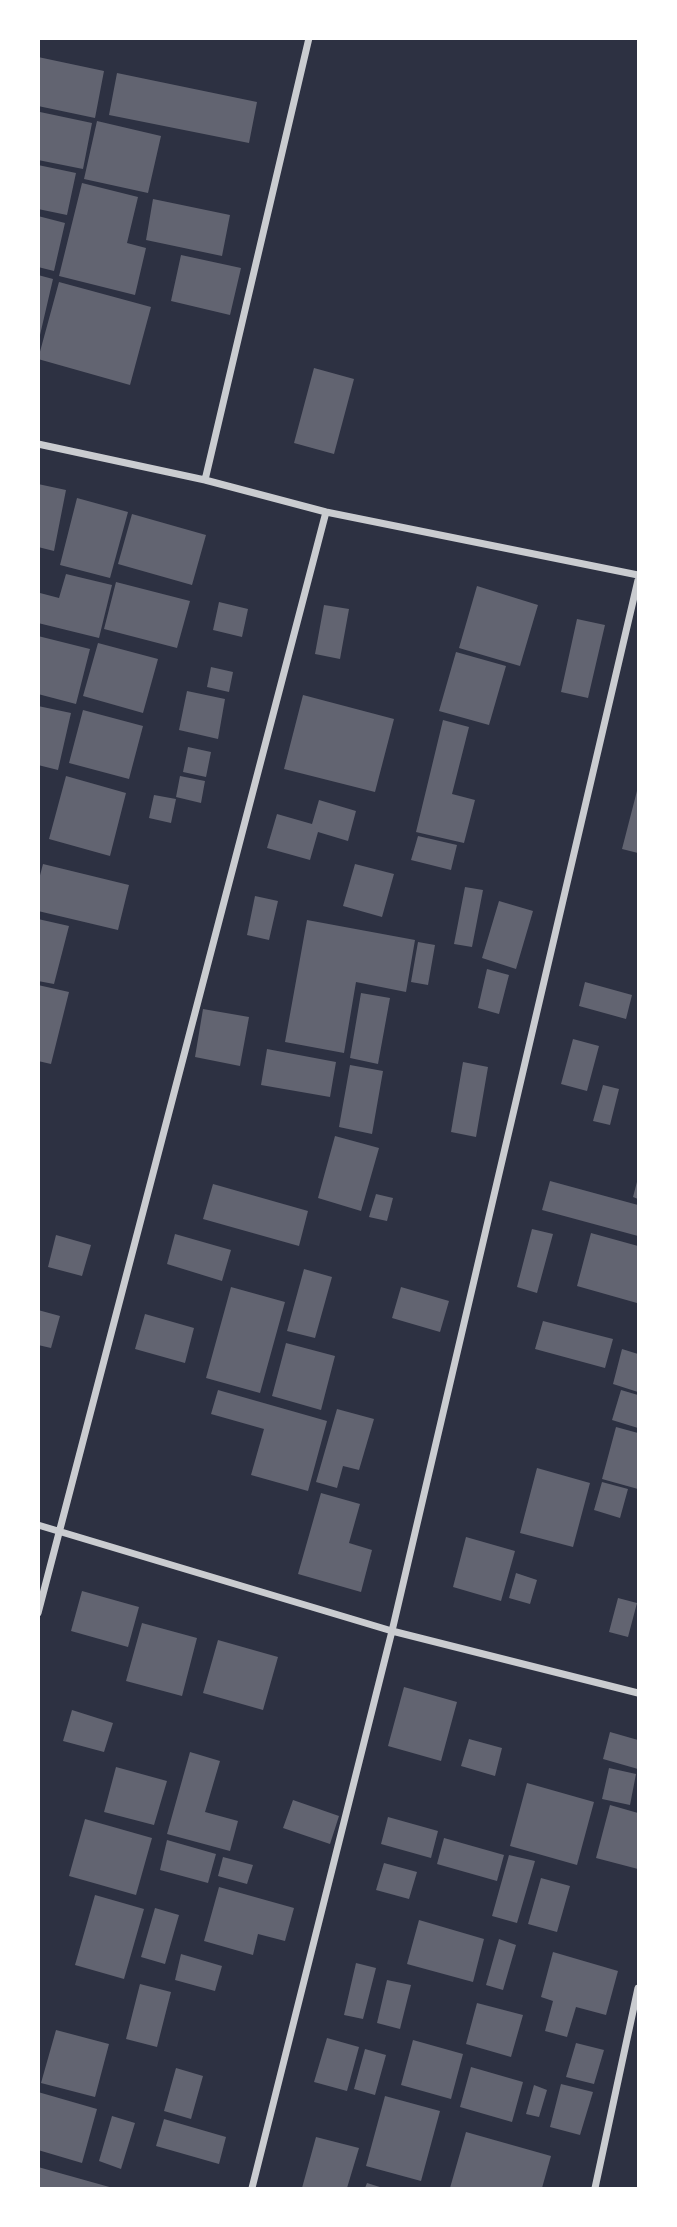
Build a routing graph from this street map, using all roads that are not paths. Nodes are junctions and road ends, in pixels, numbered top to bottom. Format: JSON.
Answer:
{"nodes":[{"id":1,"x":309,"y":38,"type":"edge"},
{"id":2,"x":38,"y":444,"type":"edge"},
{"id":3,"x":205,"y":480,"type":"junction"},
{"id":4,"x":326,"y":512,"type":"junction"},
{"id":5,"x":639,"y":577,"type":"edge"},
{"id":6,"x":38,"y":1525,"type":"edge"},
{"id":7,"x":59,"y":1530,"type":"junction"},
{"id":8,"x":38,"y":1613,"type":"edge"},
{"id":9,"x":391,"y":1631,"type":"junction"},
{"id":10,"x":639,"y":1693,"type":"edge"},
{"id":11,"x":639,"y":1988,"type":"edge"},
{"id":12,"x":252,"y":2189,"type":"edge"},
{"id":13,"x":595,"y":2189,"type":"edge"}],
"edges":[{"from":1,"to":3,"type":"street"},
{"from":2,"to":3,"type":"street"},
{"from":3,"to":4,"type":"street"},
{"from":4,"to":5,"type":"street"},
{"from":4,"to":7,"type":"street"},
{"from":5,"to":9,"type":"street"},
{"from":6,"to":7,"type":"street"},
{"from":7,"to":8,"type":"street"},
{"from":7,"to":9,"type":"street"},
{"from":9,"to":10,"type":"street"},
{"from":9,"to":12,"type":"street"},
{"from":11,"to":13,"type":"street"}]}
